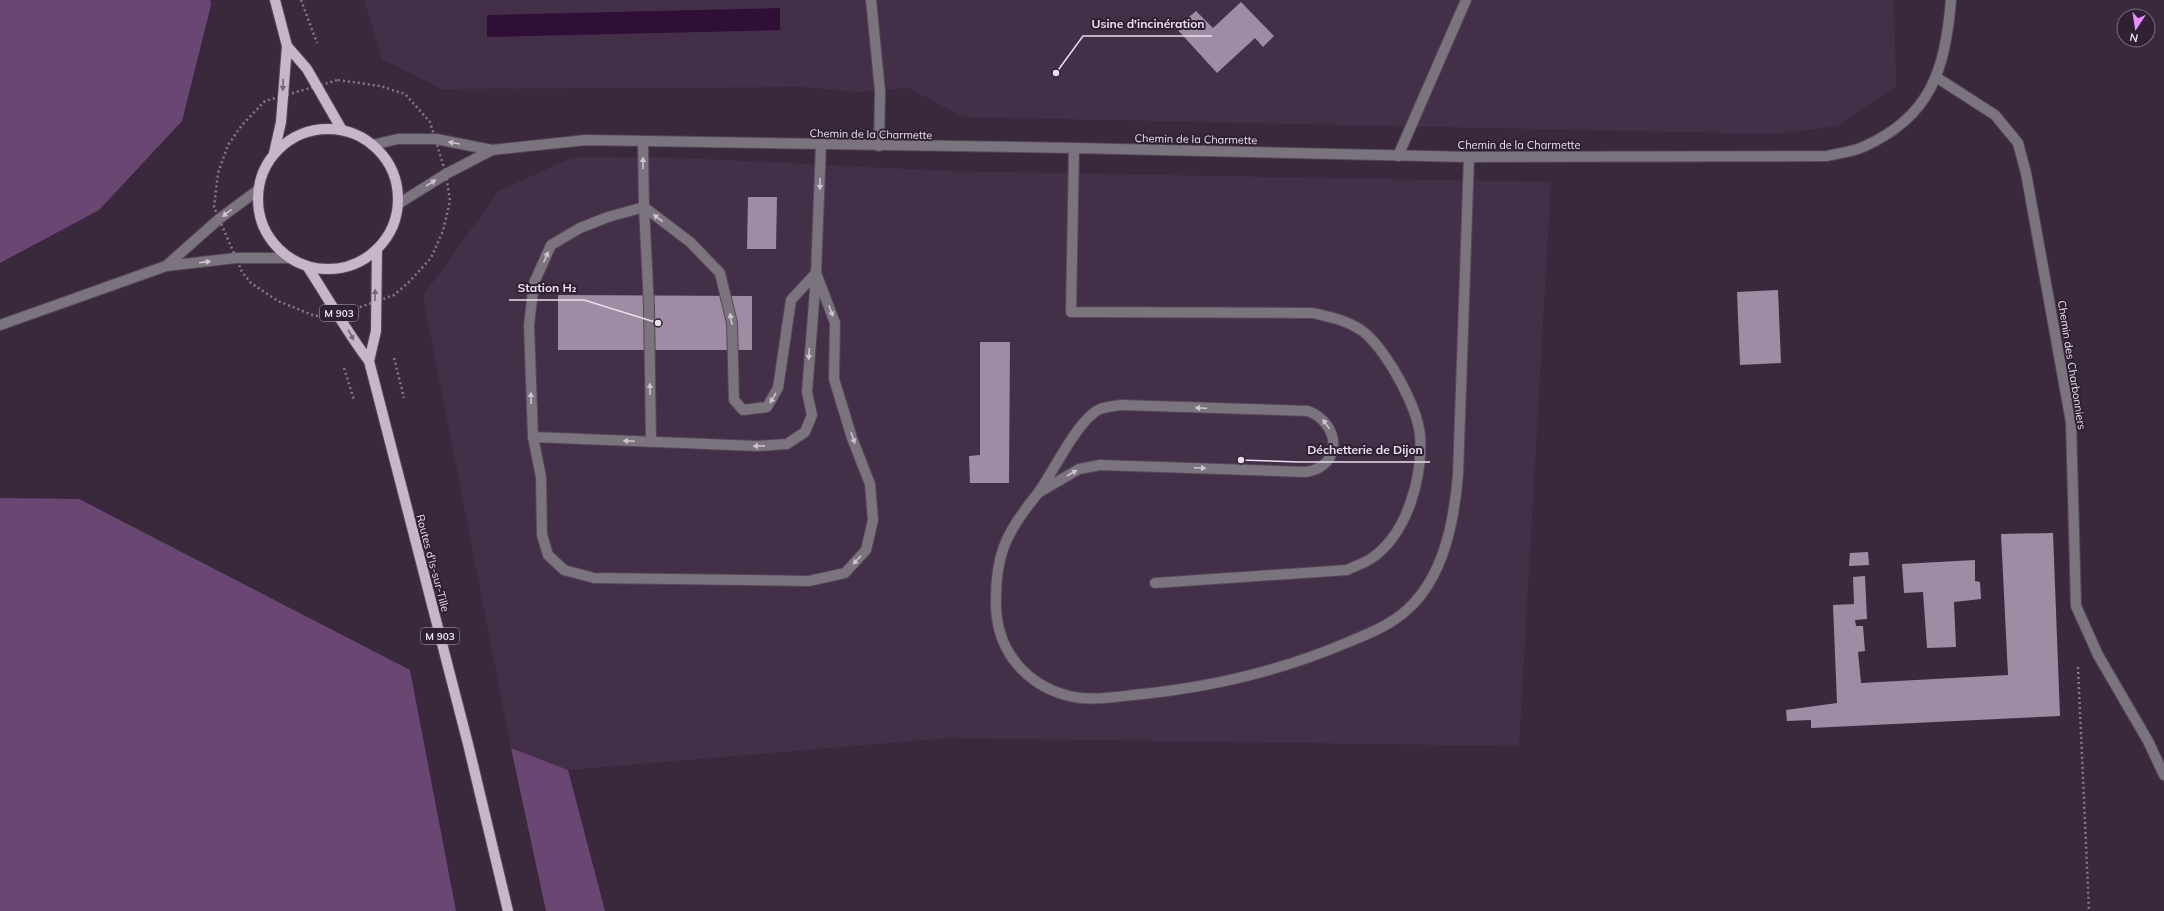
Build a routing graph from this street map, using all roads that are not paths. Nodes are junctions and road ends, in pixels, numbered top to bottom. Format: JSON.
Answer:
{"nodes":[{"id":1,"x":275,"y":0,"type":"edge"},
{"id":2,"x":871,"y":0,"type":"edge"},
{"id":3,"x":1466,"y":0,"type":"edge"},
{"id":4,"x":1951,"y":0,"type":"edge"},
{"id":5,"x":287,"y":46,"type":"junction"},
{"id":6,"x":1936,"y":77,"type":"junction"},
{"id":7,"x":342,"y":130,"type":"junction"},
{"id":8,"x":643,"y":142,"type":"junction"},
{"id":9,"x":372,"y":144,"type":"junction"},
{"id":10,"x":821,"y":145,"type":"junction"},
{"id":11,"x":879,"y":146,"type":"junction"},
{"id":12,"x":1074,"y":148,"type":"junction"},
{"id":13,"x":492,"y":150,"type":"junction"},
{"id":14,"x":274,"y":153,"type":"junction"},
{"id":15,"x":1398,"y":156,"type":"junction"},
{"id":16,"x":1469,"y":157,"type":"junction"},
{"id":17,"x":258,"y":190,"type":"junction"},
{"id":18,"x":398,"y":204,"type":"junction"},
{"id":19,"x":644,"y":207,"type":"junction"},
{"id":20,"x":377,"y":250,"type":"junction"},
{"id":21,"x":290,"y":258,"type":"junction"},
{"id":22,"x":166,"y":266,"type":"junction"},
{"id":23,"x":307,"y":266,"type":"junction"},
{"id":24,"x":816,"y":274,"type":"junction"},
{"id":25,"x":0,"y":325,"type":"edge"},
{"id":26,"x":369,"y":361,"type":"junction"},
{"id":27,"x":533,"y":437,"type":"junction"},
{"id":28,"x":651,"y":442,"type":"junction"},
{"id":29,"x":1038,"y":493,"type":"junction"},
{"id":30,"x":1155,"y":583,"type":"dead end"},
{"id":31,"x":2164,"y":774,"type":"edge"},
{"id":32,"x":508,"y":911,"type":"edge"}],
"edges":[{"from":1,"to":5,"type":"main road"},
{"from":2,"to":11,"type":"street"},
{"from":3,"to":15,"type":"street"},
{"from":4,"to":6,"type":"street","name":"Chemin de la Charmette"},
{"from":5,"to":7,"type":"main road"},
{"from":5,"to":14,"type":"main road","one_way":true},
{"from":6,"to":16,"type":"street","name":"Chemin de la Charmette"},
{"from":6,"to":31,"type":"street","name":"Chemin des Charbonniers"},
{"from":7,"to":9,"type":"main road"},
{"from":7,"to":14,"type":"main road"},
{"from":8,"to":10,"type":"street","name":"Chemin de la Charmette"},
{"from":8,"to":13,"type":"street","name":"Chemin de la Charmette"},
{"from":19,"to":8,"type":"street","one_way":true},
{"from":13,"to":9,"type":"street","name":"Chemin de la Charmette","one_way":true},
{"from":9,"to":18,"type":"main road"},
{"from":10,"to":11,"type":"street","name":"Chemin de la Charmette"},
{"from":10,"to":24,"type":"street","one_way":true},
{"from":11,"to":12,"type":"street","name":"Chemin de la Charmette"},
{"from":12,"to":15,"type":"street","name":"Chemin de la Charmette"},
{"from":12,"to":30,"type":"street"},
{"from":18,"to":13,"type":"street","name":"Chemin de la Charmette","one_way":true},
{"from":14,"to":17,"type":"main road"},
{"from":15,"to":16,"type":"street","name":"Chemin de la Charmette"},
{"from":16,"to":29,"type":"street"},
{"from":17,"to":21,"type":"main road"},
{"from":17,"to":22,"type":"street","one_way":true},
{"from":18,"to":20,"type":"main road"},
{"from":24,"to":19,"type":"street","one_way":true},
{"from":27,"to":19,"type":"street","one_way":true},
{"from":28,"to":19,"type":"street","one_way":true},
{"from":20,"to":23,"type":"main road"},
{"from":26,"to":20,"type":"main road","name":"Routes d'Is-sur-Tille","number":"M 903","one_way":true},
{"from":22,"to":21,"type":"street","one_way":true},
{"from":21,"to":23,"type":"main road"},
{"from":22,"to":25,"type":"street"},
{"from":23,"to":26,"type":"main road","name":"Routes d'Is-sur-Tille","number":"M 903","one_way":true},
{"from":24,"to":27,"type":"street","one_way":true},
{"from":24,"to":28,"type":"street","one_way":true},
{"from":26,"to":32,"type":"main road","name":"Routes d'Is-sur-Tille","number":"M 903"},
{"from":28,"to":27,"type":"street","one_way":true},
{"from":29,"to":29,"type":"street","one_way":true}]}
